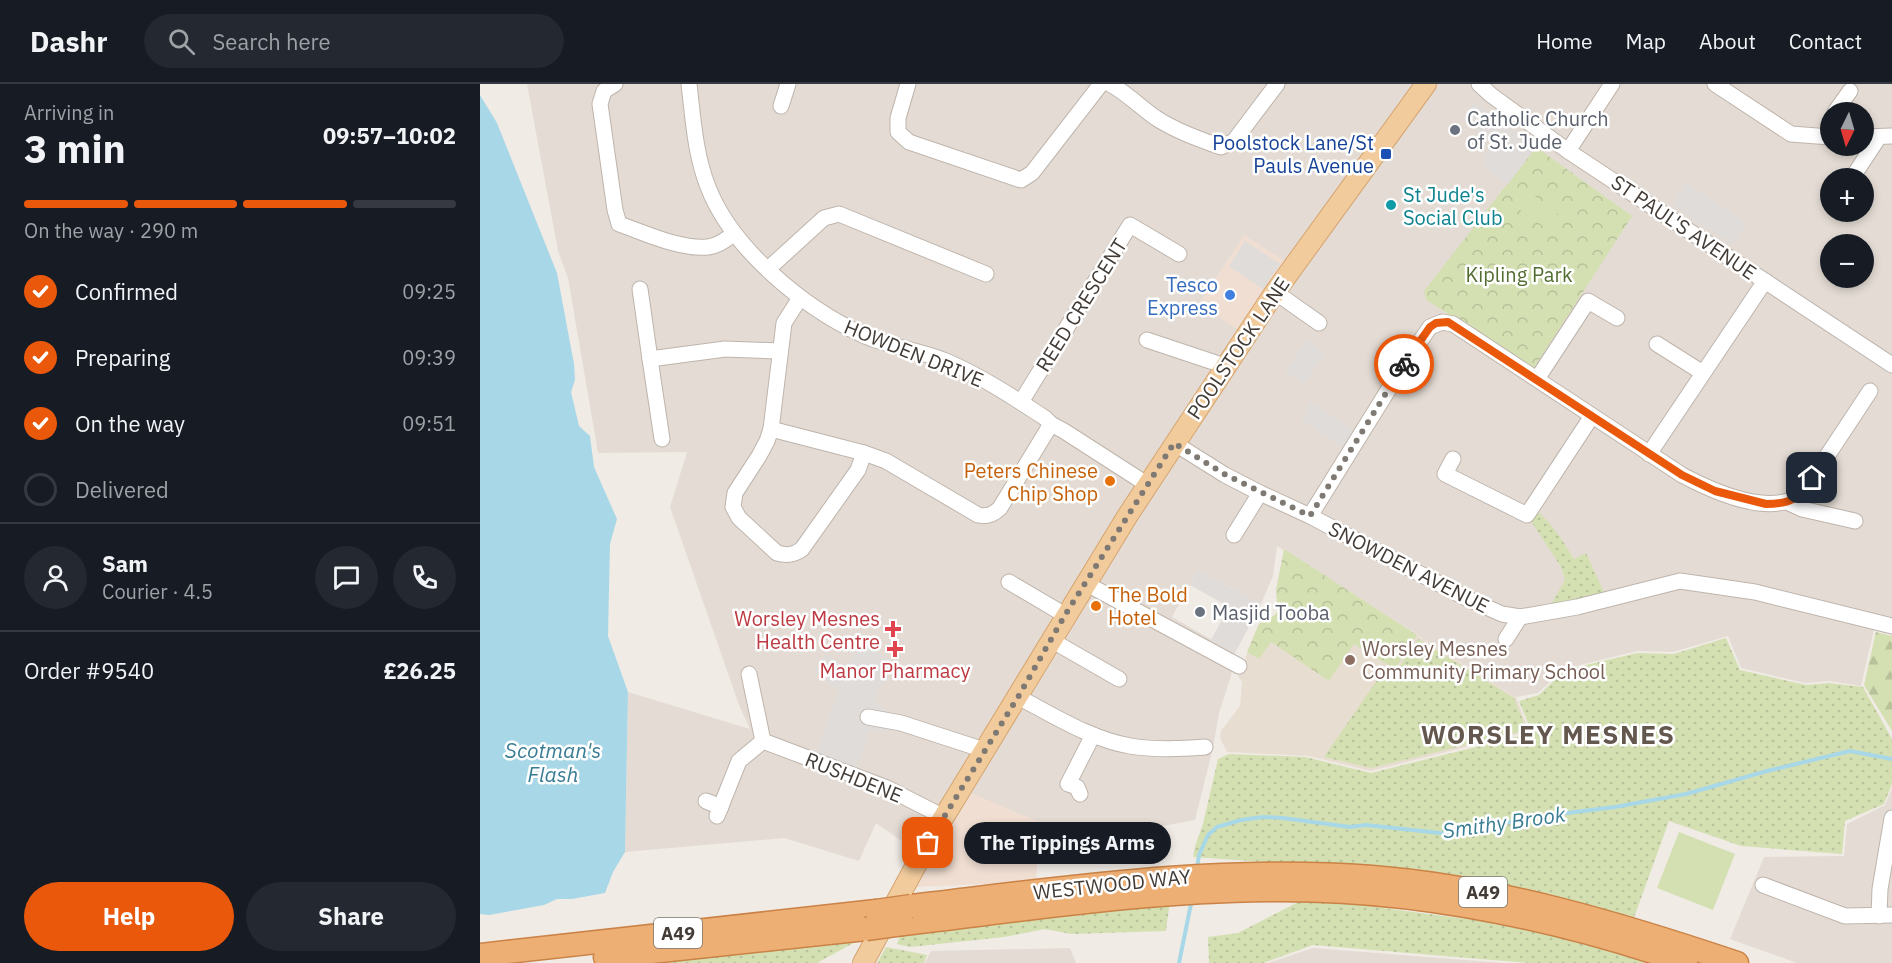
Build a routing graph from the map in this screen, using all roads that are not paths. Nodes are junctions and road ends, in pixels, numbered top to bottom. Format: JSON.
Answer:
{"nodes":[{"id":1,"x":615,"y":84,"type":"edge"},
{"id":2,"x":689,"y":84,"type":"edge"},
{"id":3,"x":788,"y":84,"type":"edge"},
{"id":4,"x":908,"y":84,"type":"edge"},
{"id":5,"x":1101,"y":84,"type":"edge"},
{"id":6,"x":1110,"y":84,"type":"edge"},
{"id":7,"x":1277,"y":84,"type":"edge"},
{"id":8,"x":1468,"y":84,"type":"edge"},
{"id":9,"x":1479,"y":84,"type":"edge"},
{"id":10,"x":1612,"y":84,"type":"edge"},
{"id":11,"x":1715,"y":84,"type":"edge"},
{"id":12,"x":1426,"y":85,"type":"edge"},
{"id":13,"x":1129,"y":88,"type":"edge"},
{"id":14,"x":1850,"y":91,"type":"dead end"},
{"id":15,"x":1491,"y":95,"type":"junction"},
{"id":16,"x":1842,"y":102,"type":"edge"},
{"id":17,"x":782,"y":106,"type":"dead end"},
{"id":18,"x":1886,"y":136,"type":"edge"},
{"id":19,"x":1820,"y":137,"type":"edge"},
{"id":20,"x":1568,"y":151,"type":"junction"},
{"id":21,"x":1860,"y":168,"type":"edge"},
{"id":22,"x":734,"y":234,"type":"junction"},
{"id":23,"x":1178,"y":254,"type":"dead end"},
{"id":24,"x":768,"y":269,"type":"junction"},
{"id":25,"x":987,"y":274,"type":"dead end"},
{"id":26,"x":1765,"y":281,"type":"junction"},
{"id":27,"x":640,"y":289,"type":"dead end"},
{"id":28,"x":1275,"y":292,"type":"junction"},
{"id":29,"x":800,"y":298,"type":"junction"},
{"id":30,"x":1617,"y":318,"type":"dead end"},
{"id":31,"x":1319,"y":323,"type":"dead end"},
{"id":32,"x":1147,"y":340,"type":"dead end"},
{"id":33,"x":1657,"y":344,"type":"dead end"},
{"id":34,"x":779,"y":351,"type":"junction"},
{"id":35,"x":650,"y":359,"type":"junction"},
{"id":36,"x":1892,"y":365,"type":"edge"},
{"id":37,"x":1226,"y":366,"type":"junction"},
{"id":38,"x":1703,"y":373,"type":"junction"},
{"id":39,"x":1537,"y":379,"type":"junction"},
{"id":40,"x":1870,"y":391,"type":"dead end"},
{"id":41,"x":1021,"y":402,"type":"junction"},
{"id":42,"x":1592,"y":416,"type":"junction"},
{"id":43,"x":1051,"y":424,"type":"junction"},
{"id":44,"x":771,"y":429,"type":"junction"},
{"id":45,"x":662,"y":439,"type":"dead end"},
{"id":46,"x":1174,"y":443,"type":"junction"},
{"id":47,"x":864,"y":453,"type":"junction"},
{"id":48,"x":1649,"y":454,"type":"junction"},
{"id":49,"x":1453,"y":459,"type":"dead end"},
{"id":50,"x":1148,"y":484,"type":"junction"},
{"id":51,"x":1260,"y":493,"type":"junction"},
{"id":52,"x":1787,"y":502,"type":"junction"},
{"id":53,"x":1310,"y":516,"type":"junction"},
{"id":54,"x":1855,"y":521,"type":"dead end"},
{"id":55,"x":1234,"y":535,"type":"dead end"},
{"id":56,"x":1010,"y":582,"type":"dead end"},
{"id":57,"x":1085,"y":583,"type":"junction"},
{"id":58,"x":1065,"y":615,"type":"junction"},
{"id":59,"x":1520,"y":617,"type":"junction"},
{"id":60,"x":1892,"y":626,"type":"edge"},
{"id":61,"x":1506,"y":639,"type":"dead end"},
{"id":62,"x":1050,"y":640,"type":"junction"},
{"id":63,"x":1239,"y":666,"type":"dead end"},
{"id":64,"x":749,"y":674,"type":"dead end"},
{"id":65,"x":1119,"y":679,"type":"dead end"},
{"id":66,"x":1018,"y":697,"type":"junction"},
{"id":67,"x":868,"y":717,"type":"dead end"},
{"id":68,"x":1093,"y":735,"type":"junction"},
{"id":69,"x":763,"y":741,"type":"junction"},
{"id":70,"x":1205,"y":747,"type":"dead end"},
{"id":71,"x":984,"y":750,"type":"junction"},
{"id":72,"x":1069,"y":789,"type":"dead end"},
{"id":73,"x":706,"y":801,"type":"dead end"},
{"id":74,"x":944,"y":817,"type":"junction"},
{"id":75,"x":1887,"y":818,"type":"edge"},
{"id":76,"x":1217,"y":882,"type":"junction"},
{"id":77,"x":1764,"y":885,"type":"dead end"},
{"id":78,"x":1886,"y":915,"type":"edge"},
{"id":79,"x":871,"y":920,"type":"junction"},
{"id":80,"x":480,"y":955,"type":"edge"},
{"id":81,"x":544,"y":963,"type":"edge"},
{"id":82,"x":863,"y":963,"type":"edge"},
{"id":83,"x":1686,"y":963,"type":"edge"},
{"id":84,"x":1737,"y":963,"type":"edge"}],
"edges":[{"from":1,"to":22,"type":"street"},
{"from":2,"to":22,"type":"street","name":"HOWDEN DRIVE"},
{"from":3,"to":17,"type":"street"},
{"from":4,"to":5,"type":"street"},
{"from":6,"to":13,"type":"street"},
{"from":7,"to":13,"type":"street"},
{"from":8,"to":15,"type":"street"},
{"from":9,"to":15,"type":"street","name":"ST PAUL'S AVENUE"},
{"from":10,"to":20,"type":"street"},
{"from":11,"to":19,"type":"street"},
{"from":12,"to":28,"type":"main road","name":"POOLSTOCK LANE"},
{"from":14,"to":16,"type":"street"},
{"from":15,"to":20,"type":"street","name":"ST PAUL'S AVENUE"},
{"from":18,"to":21,"type":"street"},
{"from":20,"to":26,"type":"street","name":"ST PAUL'S AVENUE"},
{"from":22,"to":24,"type":"street","name":"HOWDEN DRIVE"},
{"from":23,"to":41,"type":"street","name":"REED CRESCENT"},
{"from":24,"to":25,"type":"street"},
{"from":24,"to":29,"type":"street","name":"HOWDEN DRIVE"},
{"from":26,"to":36,"type":"street","name":"ST PAUL'S AVENUE"},
{"from":26,"to":38,"type":"street"},
{"from":27,"to":35,"type":"street"},
{"from":28,"to":31,"type":"street"},
{"from":28,"to":37,"type":"main road","name":"POOLSTOCK LANE"},
{"from":29,"to":34,"type":"street"},
{"from":29,"to":41,"type":"street","name":"HOWDEN DRIVE"},
{"from":30,"to":39,"type":"street"},
{"from":32,"to":37,"type":"street"},
{"from":33,"to":38,"type":"street"},
{"from":34,"to":35,"type":"street"},
{"from":34,"to":44,"type":"street"},
{"from":35,"to":45,"type":"street"},
{"from":37,"to":46,"type":"main road","name":"POOLSTOCK LANE"},
{"from":38,"to":48,"type":"street"},
{"from":39,"to":42,"type":"street"},
{"from":39,"to":53,"type":"street"},
{"from":40,"to":52,"type":"street"},
{"from":41,"to":43,"type":"street","name":"HOWDEN DRIVE"},
{"from":42,"to":48,"type":"street"},
{"from":42,"to":49,"type":"street"},
{"from":43,"to":47,"type":"street"},
{"from":43,"to":50,"type":"street","name":"HOWDEN DRIVE"},
{"from":44,"to":47,"type":"street"},
{"from":44,"to":47,"type":"street"},
{"from":46,"to":50,"type":"main road","name":"POOLSTOCK LANE"},
{"from":46,"to":51,"type":"street","name":"SNOWDEN AVENUE"},
{"from":48,"to":52,"type":"street"},
{"from":50,"to":57,"type":"main road","name":"POOLSTOCK LANE"},
{"from":51,"to":53,"type":"street","name":"SNOWDEN AVENUE"},
{"from":51,"to":55,"type":"street"},
{"from":52,"to":54,"type":"street"},
{"from":53,"to":59,"type":"street","name":"SNOWDEN AVENUE"},
{"from":56,"to":58,"type":"street"},
{"from":57,"to":58,"type":"main road","name":"POOLSTOCK LANE"},
{"from":57,"to":63,"type":"street"},
{"from":58,"to":62,"type":"main road","name":"POOLSTOCK LANE"},
{"from":59,"to":60,"type":"street","name":"SNOWDEN AVENUE"},
{"from":59,"to":61,"type":"street"},
{"from":62,"to":65,"type":"street"},
{"from":62,"to":66,"type":"main road","name":"POOLSTOCK LANE"},
{"from":64,"to":69,"type":"street"},
{"from":66,"to":68,"type":"street"},
{"from":66,"to":71,"type":"main road","name":"POOLSTOCK LANE"},
{"from":67,"to":71,"type":"street"},
{"from":68,"to":70,"type":"street"},
{"from":68,"to":72,"type":"street"},
{"from":69,"to":73,"type":"street"},
{"from":69,"to":74,"type":"street","name":"RUSHDENE"},
{"from":71,"to":74,"type":"main road","name":"POOLSTOCK LANE"},
{"from":74,"to":82,"type":"main road","name":"POOLSTOCK LANE"},
{"from":75,"to":78,"type":"street"},
{"from":76,"to":79,"type":"highway","name":"WESTWOOD WAY","number":"A49","bridge":true},
{"from":76,"to":83,"type":"highway","name":"WESTWOOD WAY","number":"A49"},
{"from":76,"to":84,"type":"highway","name":"WESTWOOD WAY","number":"A49"},
{"from":77,"to":78,"type":"street"},
{"from":79,"to":80,"type":"highway","name":"WESTWOOD WAY","number":"A49"},
{"from":79,"to":81,"type":"highway","name":"WESTWOOD WAY","number":"A49"}]}
